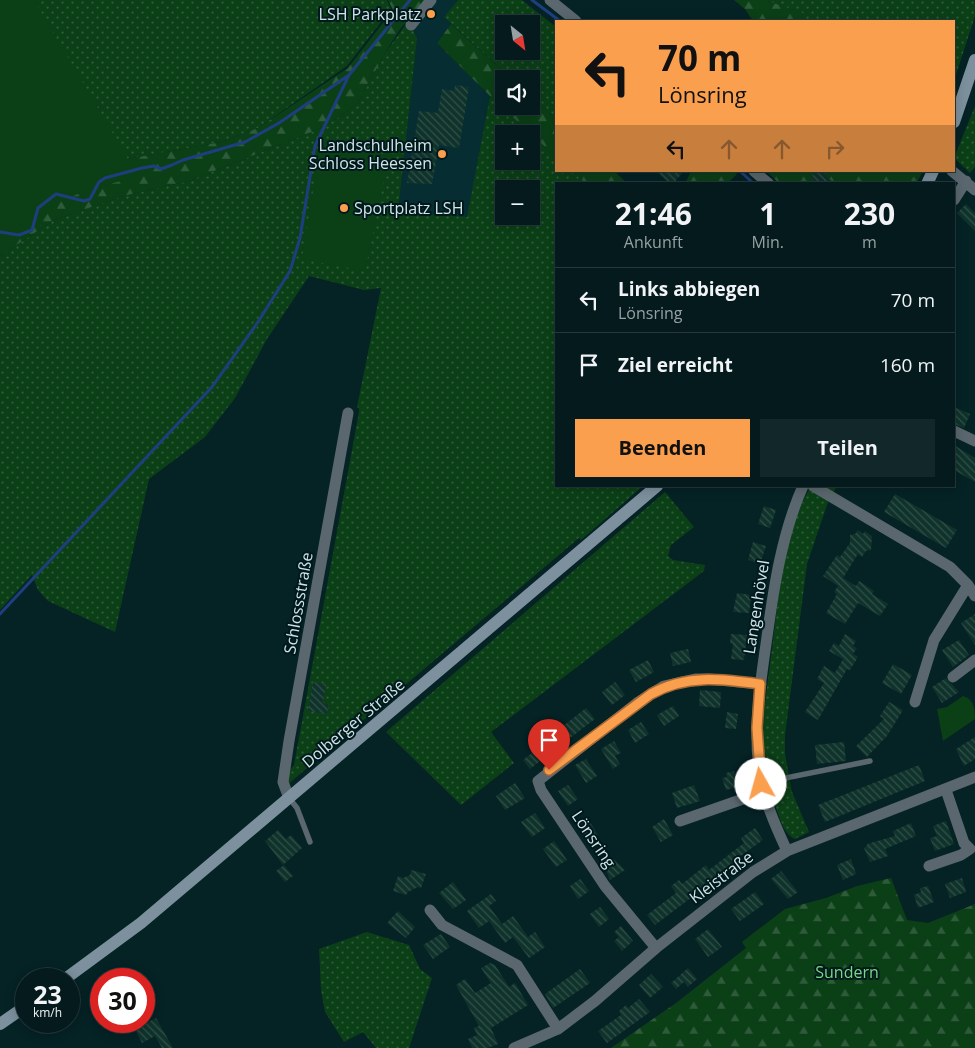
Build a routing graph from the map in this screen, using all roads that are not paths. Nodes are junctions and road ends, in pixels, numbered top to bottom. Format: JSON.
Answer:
{"nodes":[{"id":1,"x":431,"y":0,"type":"edge"},
{"id":2,"x":550,"y":0,"type":"edge"},
{"id":3,"x":575,"y":20,"type":"edge"},
{"id":4,"x":411,"y":25,"type":"dead end"},
{"id":5,"x":975,"y":60,"type":"edge"},
{"id":6,"x":955,"y":119,"type":"edge"},
{"id":7,"x":755,"y":172,"type":"edge"},
{"id":8,"x":953,"y":172,"type":"edge"},
{"id":9,"x":966,"y":181,"type":"junction"},
{"id":10,"x":767,"y":182,"type":"edge"},
{"id":11,"x":975,"y":190,"type":"edge"},
{"id":12,"x":955,"y":198,"type":"edge"},
{"id":13,"x":348,"y":413,"type":"dead end"},
{"id":14,"x":955,"y":431,"type":"edge"},
{"id":15,"x":975,"y":441,"type":"edge"},
{"id":16,"x":656,"y":487,"type":"edge"},
{"id":17,"x":803,"y":487,"type":"edge"},
{"id":18,"x":815,"y":487,"type":"edge"},
{"id":19,"x":968,"y":585,"type":"junction"},
{"id":20,"x":975,"y":596,"type":"edge"},
{"id":21,"x":975,"y":660,"type":"edge"},
{"id":22,"x":953,"y":677,"type":"dead end"},
{"id":23,"x":760,"y":684,"type":"junction"},
{"id":24,"x":915,"y":702,"type":"dead end"},
{"id":25,"x":870,"y":761,"type":"dead end"},
{"id":26,"x":975,"y":777,"type":"edge"},
{"id":27,"x":762,"y":788,"type":"junction"},
{"id":28,"x":946,"y":790,"type":"junction"},
{"id":29,"x":289,"y":798,"type":"junction"},
{"id":30,"x":680,"y":820,"type":"dead end"},
{"id":31,"x":310,"y":842,"type":"dead end"},
{"id":32,"x":787,"y":851,"type":"junction"},
{"id":33,"x":929,"y":866,"type":"dead end"},
{"id":34,"x":430,"y":910,"type":"dead end"},
{"id":35,"x":656,"y":948,"type":"junction"},
{"id":36,"x":80,"y":968,"type":"edge"},
{"id":37,"x":15,"y":1014,"type":"edge"},
{"id":38,"x":0,"y":1024,"type":"edge"},
{"id":39,"x":558,"y":1030,"type":"junction"},
{"id":40,"x":514,"y":1048,"type":"edge"}],
"edges":[{"from":1,"to":4,"type":"street"},
{"from":2,"to":3,"type":"street"},
{"from":5,"to":6,"type":"main road"},
{"from":7,"to":10,"type":"street"},
{"from":8,"to":9,"type":"street"},
{"from":9,"to":11,"type":"street"},
{"from":9,"to":12,"type":"street"},
{"from":13,"to":29,"type":"street","name":"Schlossstraße"},
{"from":14,"to":15,"type":"street"},
{"from":16,"to":29,"type":"main road","name":"Dolberger Straße"},
{"from":17,"to":23,"type":"street","name":"Langenhövel"},
{"from":18,"to":19,"type":"street"},
{"from":19,"to":20,"type":"street"},
{"from":19,"to":24,"type":"street"},
{"from":21,"to":22,"type":"street"},
{"from":23,"to":27,"type":"street","name":"Langenhövel"},
{"from":23,"to":35,"type":"street","name":"Lönsring"},
{"from":25,"to":27,"type":"lane"},
{"from":26,"to":28,"type":"street","name":"Kleistraße"},
{"from":27,"to":30,"type":"street"},
{"from":27,"to":32,"type":"street","name":"Langenhövel"},
{"from":28,"to":32,"type":"street","name":"Kleistraße"},
{"from":28,"to":33,"type":"street"},
{"from":29,"to":31,"type":"lane"},
{"from":29,"to":36,"type":"main road","name":"Dolberger Straße"},
{"from":32,"to":35,"type":"street","name":"Kleistraße"},
{"from":34,"to":39,"type":"street"},
{"from":35,"to":39,"type":"street","name":"Kleistraße"},
{"from":37,"to":38,"type":"main road"},
{"from":39,"to":40,"type":"street","name":"Kleistraße"}]}
